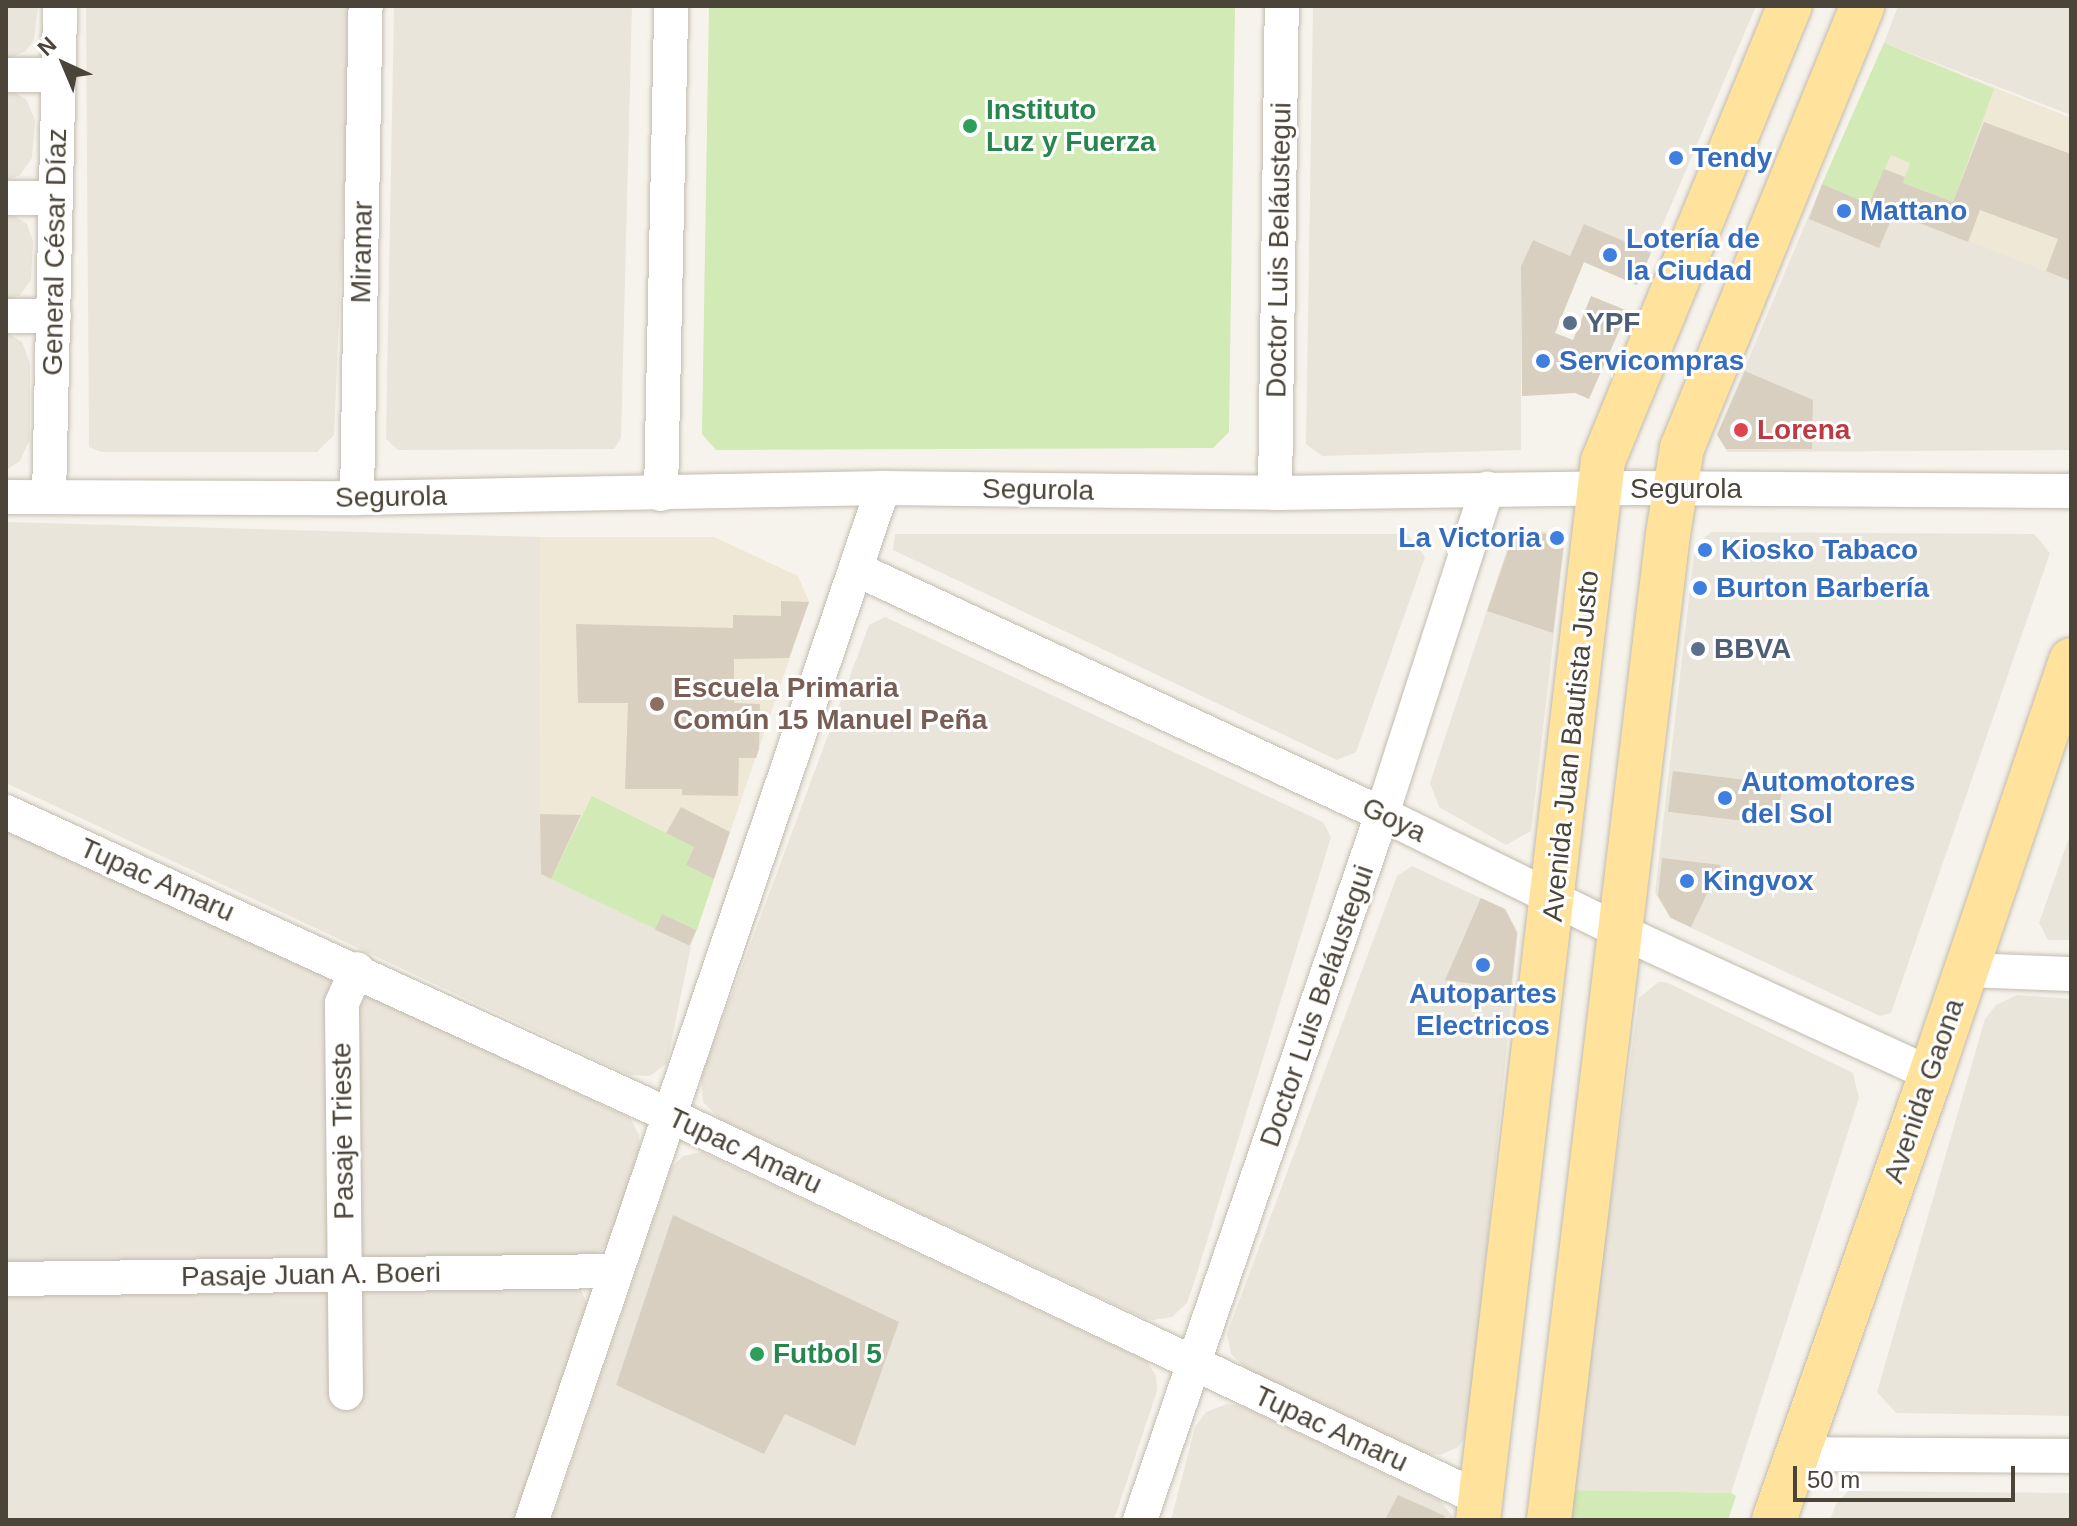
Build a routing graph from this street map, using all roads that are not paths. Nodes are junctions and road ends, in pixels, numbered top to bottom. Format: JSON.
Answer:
{"nodes":[{"id":1,"x":60,"y":6,"type":"edge"},
{"id":2,"x":366,"y":6,"type":"edge"},
{"id":3,"x":671,"y":6,"type":"edge"},
{"id":4,"x":1282,"y":6,"type":"edge"},
{"id":5,"x":1790,"y":6,"type":"edge"},
{"id":6,"x":1862,"y":6,"type":"edge"},
{"id":7,"x":6,"y":75,"type":"edge"},
{"id":8,"x":59,"y":75,"type":"junction"},
{"id":9,"x":6,"y":198,"type":"edge"},
{"id":10,"x":56,"y":198,"type":"junction"},
{"id":11,"x":6,"y":316,"type":"edge"},
{"id":12,"x":54,"y":316,"type":"junction"},
{"id":13,"x":883,"y":488,"type":"junction"},
{"id":14,"x":1675,"y":488,"type":"junction"},
{"id":15,"x":1487,"y":489,"type":"junction"},
{"id":16,"x":1599,"y":489,"type":"junction"},
{"id":17,"x":2071,"y":491,"type":"edge"},
{"id":18,"x":1275,"y":493,"type":"junction"},
{"id":19,"x":661,"y":494,"type":"junction"},
{"id":20,"x":6,"y":497,"type":"edge"},
{"id":21,"x":49,"y":497,"type":"junction"},
{"id":22,"x":357,"y":498,"type":"junction"},
{"id":23,"x":856,"y":569,"type":"junction"},
{"id":24,"x":2071,"y":660,"type":"edge"},
{"id":25,"x":6,"y":812,"type":"edge"},
{"id":26,"x":1382,"y":814,"type":"junction"},
{"id":27,"x":1553,"y":898,"type":"junction"},
{"id":28,"x":1622,"y":932,"type":"junction"},
{"id":29,"x":357,"y":969,"type":"junction"},
{"id":30,"x":1965,"y":970,"type":"junction"},
{"id":31,"x":2071,"y":974,"type":"edge"},
{"id":32,"x":1931,"y":1074,"type":"junction"},
{"id":33,"x":669,"y":1115,"type":"junction"},
{"id":34,"x":616,"y":1271,"type":"junction"},
{"id":35,"x":345,"y":1275,"type":"junction"},
{"id":36,"x":6,"y":1279,"type":"edge"},
{"id":37,"x":1194,"y":1364,"type":"junction"},
{"id":38,"x":346,"y":1393,"type":"dead end"},
{"id":39,"x":1798,"y":1454,"type":"junction"},
{"id":40,"x":2071,"y":1456,"type":"edge"},
{"id":41,"x":1479,"y":1510,"type":"edge"},
{"id":42,"x":532,"y":1520,"type":"edge"},
{"id":43,"x":1140,"y":1520,"type":"edge"},
{"id":44,"x":1549,"y":1520,"type":"edge"},
{"id":45,"x":1774,"y":1520,"type":"edge"}],
"edges":[{"from":1,"to":8,"type":"street","name":"General César Díaz"},
{"from":2,"to":22,"type":"street","name":"Miramar"},
{"from":3,"to":19,"type":"street"},
{"from":4,"to":18,"type":"street","name":"Doctor Luis Beláustegui"},
{"from":5,"to":16,"type":"main road","name":"Avenida Juan Bautista Justo"},
{"from":6,"to":14,"type":"main road"},
{"from":7,"to":8,"type":"street"},
{"from":8,"to":10,"type":"street","name":"General César Díaz"},
{"from":9,"to":10,"type":"street"},
{"from":10,"to":12,"type":"street","name":"General César Díaz"},
{"from":11,"to":12,"type":"street"},
{"from":12,"to":21,"type":"street","name":"General César Díaz"},
{"from":13,"to":18,"type":"street","name":"Segurola"},
{"from":13,"to":19,"type":"street","name":"Segurola"},
{"from":13,"to":23,"type":"street"},
{"from":14,"to":16,"type":"street","name":"Segurola"},
{"from":14,"to":17,"type":"street","name":"Segurola"},
{"from":14,"to":28,"type":"main road"},
{"from":15,"to":16,"type":"street","name":"Segurola"},
{"from":15,"to":18,"type":"street","name":"Segurola"},
{"from":15,"to":26,"type":"street","name":"Doctor Luis Beláustegui"},
{"from":16,"to":27,"type":"main road","name":"Avenida Juan Bautista Justo"},
{"from":19,"to":22,"type":"street","name":"Segurola"},
{"from":20,"to":21,"type":"street","name":"Segurola"},
{"from":21,"to":22,"type":"street","name":"Segurola"},
{"from":23,"to":26,"type":"street","name":"Goya"},
{"from":23,"to":33,"type":"street"},
{"from":24,"to":30,"type":"main road","name":"Avenida Gaona"},
{"from":25,"to":29,"type":"street","name":"Tupac Amaru"},
{"from":26,"to":27,"type":"street","name":"Goya"},
{"from":26,"to":37,"type":"street","name":"Doctor Luis Beláustegui"},
{"from":27,"to":28,"type":"street","name":"Goya"},
{"from":27,"to":41,"type":"main road","name":"Avenida Juan Bautista Justo"},
{"from":28,"to":32,"type":"street","name":"Goya"},
{"from":28,"to":44,"type":"main road"},
{"from":29,"to":33,"type":"street","name":"Tupac Amaru"},
{"from":29,"to":35,"type":"street","name":"Pasaje Trieste"},
{"from":30,"to":31,"type":"street"},
{"from":30,"to":32,"type":"main road","name":"Avenida Gaona"},
{"from":32,"to":39,"type":"main road","name":"Avenida Gaona"},
{"from":33,"to":34,"type":"street"},
{"from":33,"to":37,"type":"street","name":"Tupac Amaru"},
{"from":34,"to":35,"type":"street","name":"Pasaje Juan A. Boeri"},
{"from":34,"to":42,"type":"street"},
{"from":35,"to":36,"type":"street","name":"Pasaje Juan A. Boeri"},
{"from":35,"to":38,"type":"street","name":"Pasaje Trieste"},
{"from":37,"to":41,"type":"street","name":"Tupac Amaru"},
{"from":37,"to":43,"type":"street","name":"Doctor Luis Beláustegui"},
{"from":39,"to":40,"type":"street"},
{"from":39,"to":45,"type":"main road","name":"Avenida Gaona"}]}
